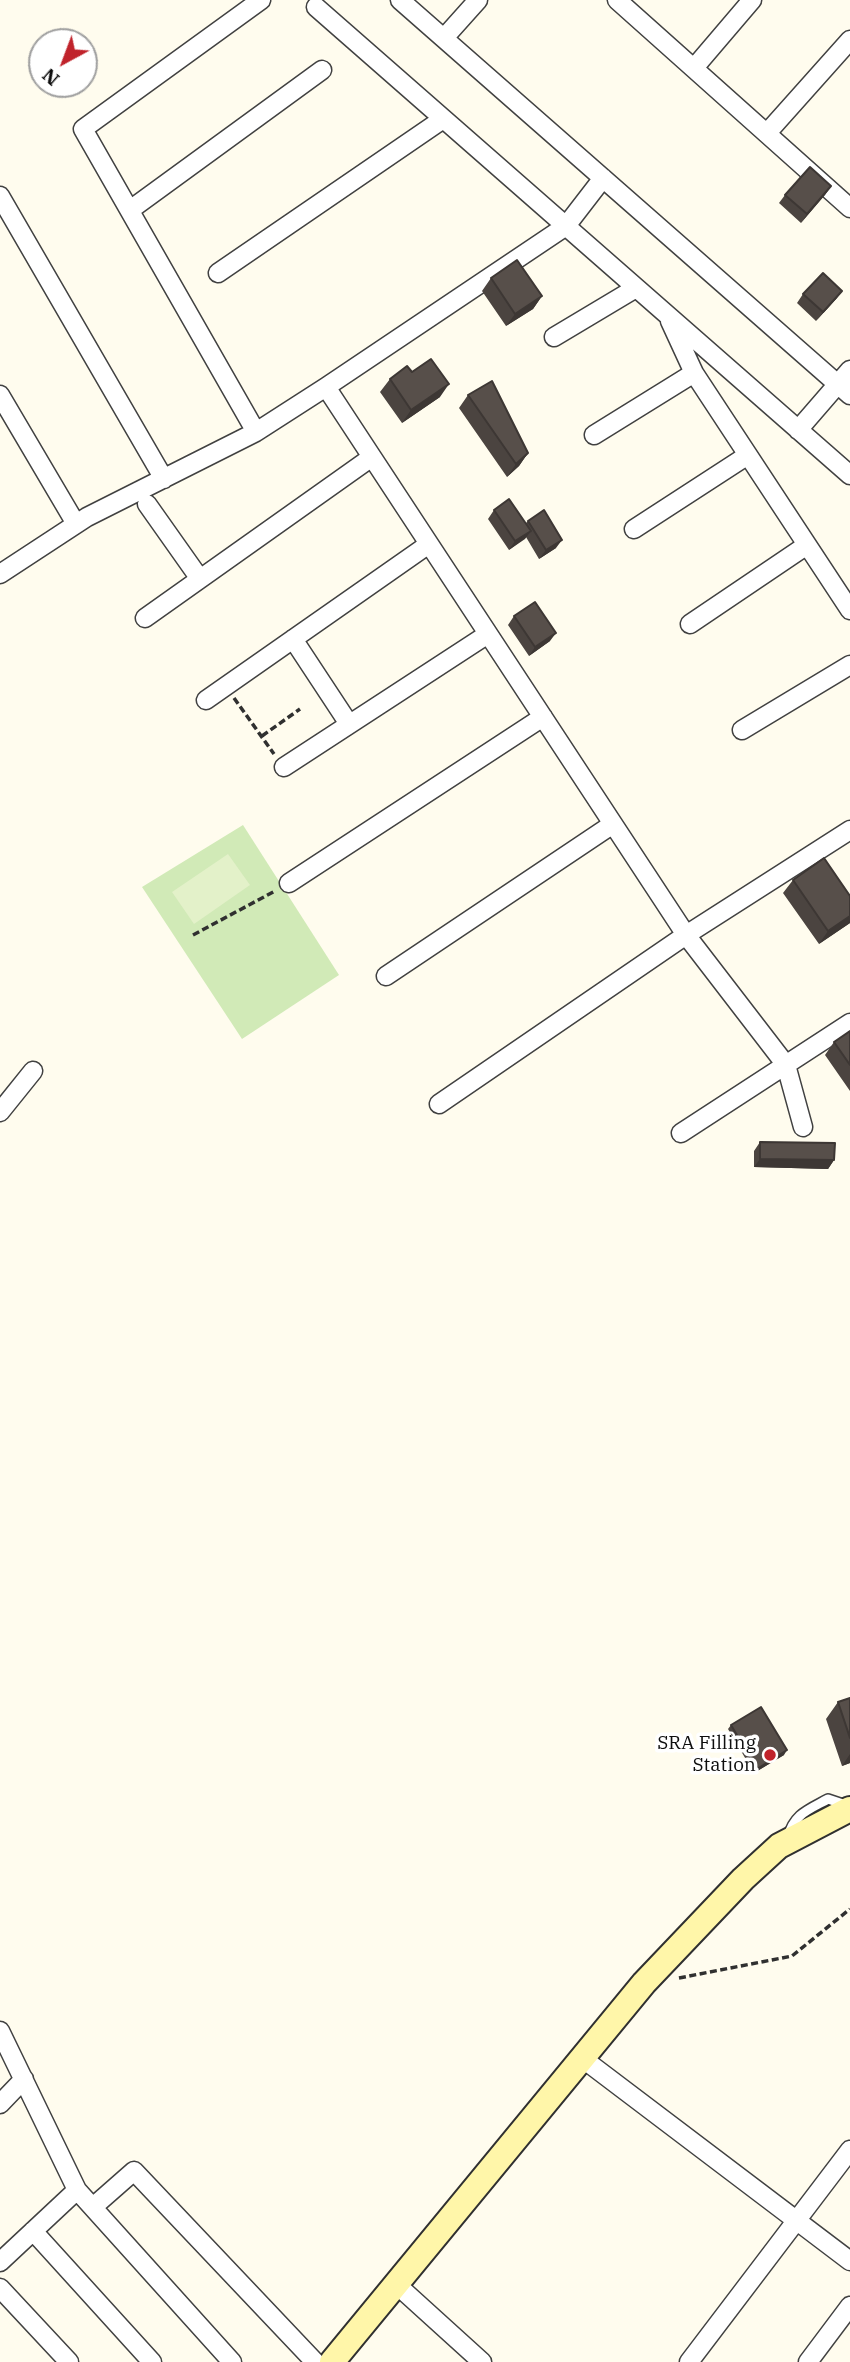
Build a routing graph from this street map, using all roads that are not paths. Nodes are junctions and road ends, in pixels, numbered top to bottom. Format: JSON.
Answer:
{"nodes":[{"id":1,"x":261,"y":0,"type":"edge"},
{"id":2,"x":400,"y":0,"type":"edge"},
{"id":3,"x":478,"y":0,"type":"edge"},
{"id":4,"x":617,"y":0,"type":"edge"},
{"id":5,"x":752,"y":0,"type":"edge"},
{"id":6,"x":316,"y":7,"type":"dead end"},
{"id":7,"x":444,"y":38,"type":"junction"},
{"id":8,"x":850,"y":40,"type":"edge"},
{"id":9,"x":694,"y":68,"type":"junction"},
{"id":10,"x":323,"y":69,"type":"dead end"},
{"id":11,"x":443,"y":119,"type":"junction"},
{"id":12,"x":767,"y":133,"type":"junction"},
{"id":13,"x":603,"y":178,"type":"junction"},
{"id":14,"x":0,"y":195,"type":"edge"},
{"id":15,"x":848,"y":201,"type":"edge"},
{"id":16,"x":130,"y":210,"type":"junction"},
{"id":17,"x":566,"y":226,"type":"junction"},
{"id":18,"x":218,"y":273,"type":"dead end"},
{"id":19,"x":636,"y":288,"type":"junction"},
{"id":20,"x":666,"y":314,"type":"junction"},
{"id":21,"x":554,"y":337,"type":"dead end"},
{"id":22,"x":850,"y":370,"type":"edge"},
{"id":23,"x":694,"y":373,"type":"junction"},
{"id":24,"x":326,"y":387,"type":"junction"},
{"id":25,"x":844,"y":390,"type":"edge"},
{"id":26,"x":0,"y":395,"type":"edge"},
{"id":27,"x":798,"y":430,"type":"junction"},
{"id":28,"x":256,"y":432,"type":"junction"},
{"id":29,"x":594,"y":435,"type":"dead end"},
{"id":30,"x":748,"y":455,"type":"junction"},
{"id":31,"x":372,"y":457,"type":"junction"},
{"id":32,"x":849,"y":472,"type":"edge"},
{"id":33,"x":164,"y":479,"type":"junction"},
{"id":34,"x":147,"y":504,"type":"dead end"},
{"id":35,"x":76,"y":524,"type":"junction"},
{"id":36,"x":634,"y":530,"type":"dead end"},
{"id":37,"x":429,"y":544,"type":"junction"},
{"id":38,"x":807,"y":545,"type":"junction"},
{"id":39,"x":0,"y":574,"type":"edge"},
{"id":40,"x":200,"y":579,"type":"junction"},
{"id":41,"x":850,"y":610,"type":"edge"},
{"id":42,"x":145,"y":618,"type":"dead end"},
{"id":43,"x":690,"y":624,"type":"dead end"},
{"id":44,"x":488,"y":634,"type":"junction"},
{"id":45,"x":293,"y":639,"type":"junction"},
{"id":46,"x":850,"y":665,"type":"edge"},
{"id":47,"x":206,"y":700,"type":"dead end"},
{"id":48,"x":543,"y":717,"type":"junction"},
{"id":49,"x":349,"y":724,"type":"junction"},
{"id":50,"x":743,"y":730,"type":"dead end"},
{"id":51,"x":284,"y":767,"type":"road end"},
{"id":52,"x":613,"y":824,"type":"junction"},
{"id":53,"x":850,"y":830,"type":"edge"},
{"id":54,"x":289,"y":883,"type":"road end"},
{"id":55,"x":686,"y":935,"type":"junction"},
{"id":56,"x":386,"y":976,"type":"dead end"},
{"id":57,"x":850,"y":1023,"type":"edge"},
{"id":58,"x":786,"y":1065,"type":"junction"},
{"id":59,"x":33,"y":1071,"type":"dead end"},
{"id":60,"x":439,"y":1104,"type":"dead end"},
{"id":61,"x":0,"y":1112,"type":"edge"},
{"id":62,"x":803,"y":1128,"type":"dead end"},
{"id":63,"x":681,"y":1133,"type":"dead end"},
{"id":64,"x":850,"y":1807,"type":"edge"},
{"id":65,"x":0,"y":2031,"type":"edge"},
{"id":66,"x":582,"y":2058,"type":"junction"},
{"id":67,"x":24,"y":2079,"type":"junction"},
{"id":68,"x":0,"y":2104,"type":"edge"},
{"id":69,"x":850,"y":2150,"type":"edge"},
{"id":70,"x":77,"y":2190,"type":"junction"},
{"id":71,"x":93,"y":2207,"type":"junction"},
{"id":72,"x":796,"y":2221,"type":"junction"},
{"id":73,"x":33,"y":2231,"type":"junction"},
{"id":74,"x":850,"y":2261,"type":"edge"},
{"id":75,"x":0,"y":2262,"type":"edge"},
{"id":76,"x":396,"y":2284,"type":"junction"},
{"id":77,"x":0,"y":2288,"type":"edge"},
{"id":78,"x":850,"y":2306,"type":"edge"},
{"id":79,"x":69,"y":2362,"type":"edge"},
{"id":80,"x":152,"y":2362,"type":"edge"},
{"id":81,"x":232,"y":2362,"type":"edge"},
{"id":82,"x":315,"y":2362,"type":"edge"},
{"id":83,"x":332,"y":2362,"type":"edge"},
{"id":84,"x":482,"y":2362,"type":"edge"},
{"id":85,"x":689,"y":2362,"type":"edge"},
{"id":86,"x":808,"y":2362,"type":"edge"}],
"edges":[{"from":1,"to":16,"type":"street"},
{"from":2,"to":7,"type":"street"},
{"from":3,"to":7,"type":"street"},
{"from":4,"to":9,"type":"street"},
{"from":5,"to":9,"type":"street"},
{"from":6,"to":11,"type":"street"},
{"from":7,"to":13,"type":"street"},
{"from":8,"to":12,"type":"street"},
{"from":9,"to":12,"type":"street"},
{"from":10,"to":16,"type":"street"},
{"from":11,"to":17,"type":"street"},
{"from":11,"to":18,"type":"street"},
{"from":12,"to":15,"type":"street"},
{"from":13,"to":17,"type":"street"},
{"from":13,"to":25,"type":"street"},
{"from":14,"to":33,"type":"street"},
{"from":16,"to":28,"type":"street"},
{"from":17,"to":19,"type":"street"},
{"from":17,"to":24,"type":"street"},
{"from":19,"to":20,"type":"street"},
{"from":19,"to":21,"type":"street"},
{"from":20,"to":23,"type":"street"},
{"from":20,"to":27,"type":"street"},
{"from":22,"to":25,"type":"street"},
{"from":23,"to":29,"type":"street"},
{"from":23,"to":30,"type":"street"},
{"from":24,"to":28,"type":"street"},
{"from":24,"to":31,"type":"street"},
{"from":25,"to":27,"type":"street"},
{"from":26,"to":35,"type":"street"},
{"from":27,"to":32,"type":"street"},
{"from":28,"to":33,"type":"street"},
{"from":30,"to":36,"type":"street"},
{"from":30,"to":38,"type":"street"},
{"from":31,"to":37,"type":"street"},
{"from":31,"to":40,"type":"street"},
{"from":33,"to":35,"type":"street"},
{"from":34,"to":40,"type":"street"},
{"from":35,"to":39,"type":"street"},
{"from":37,"to":44,"type":"street"},
{"from":37,"to":45,"type":"street"},
{"from":38,"to":41,"type":"street"},
{"from":38,"to":43,"type":"street"},
{"from":40,"to":42,"type":"street"},
{"from":44,"to":48,"type":"street"},
{"from":44,"to":49,"type":"street"},
{"from":45,"to":47,"type":"street"},
{"from":45,"to":49,"type":"street"},
{"from":46,"to":50,"type":"street"},
{"from":48,"to":52,"type":"street"},
{"from":48,"to":54,"type":"street"},
{"from":49,"to":51,"type":"street"},
{"from":52,"to":55,"type":"street"},
{"from":52,"to":56,"type":"street"},
{"from":53,"to":55,"type":"street"},
{"from":55,"to":58,"type":"street"},
{"from":55,"to":60,"type":"street"},
{"from":57,"to":58,"type":"street"},
{"from":58,"to":62,"type":"street"},
{"from":58,"to":63,"type":"street"},
{"from":59,"to":61,"type":"street"},
{"from":64,"to":66,"type":"main road"},
{"from":65,"to":67,"type":"street"},
{"from":66,"to":72,"type":"street"},
{"from":66,"to":76,"type":"main road"},
{"from":67,"to":68,"type":"street"},
{"from":67,"to":70,"type":"street"},
{"from":69,"to":72,"type":"street"},
{"from":70,"to":71,"type":"street"},
{"from":70,"to":73,"type":"street"},
{"from":71,"to":81,"type":"street"},
{"from":71,"to":82,"type":"street"},
{"from":72,"to":74,"type":"street"},
{"from":72,"to":85,"type":"street"},
{"from":73,"to":75,"type":"street"},
{"from":73,"to":80,"type":"street"},
{"from":76,"to":83,"type":"main road"},
{"from":76,"to":84,"type":"street"},
{"from":77,"to":79,"type":"street"},
{"from":78,"to":86,"type":"street"}]}
